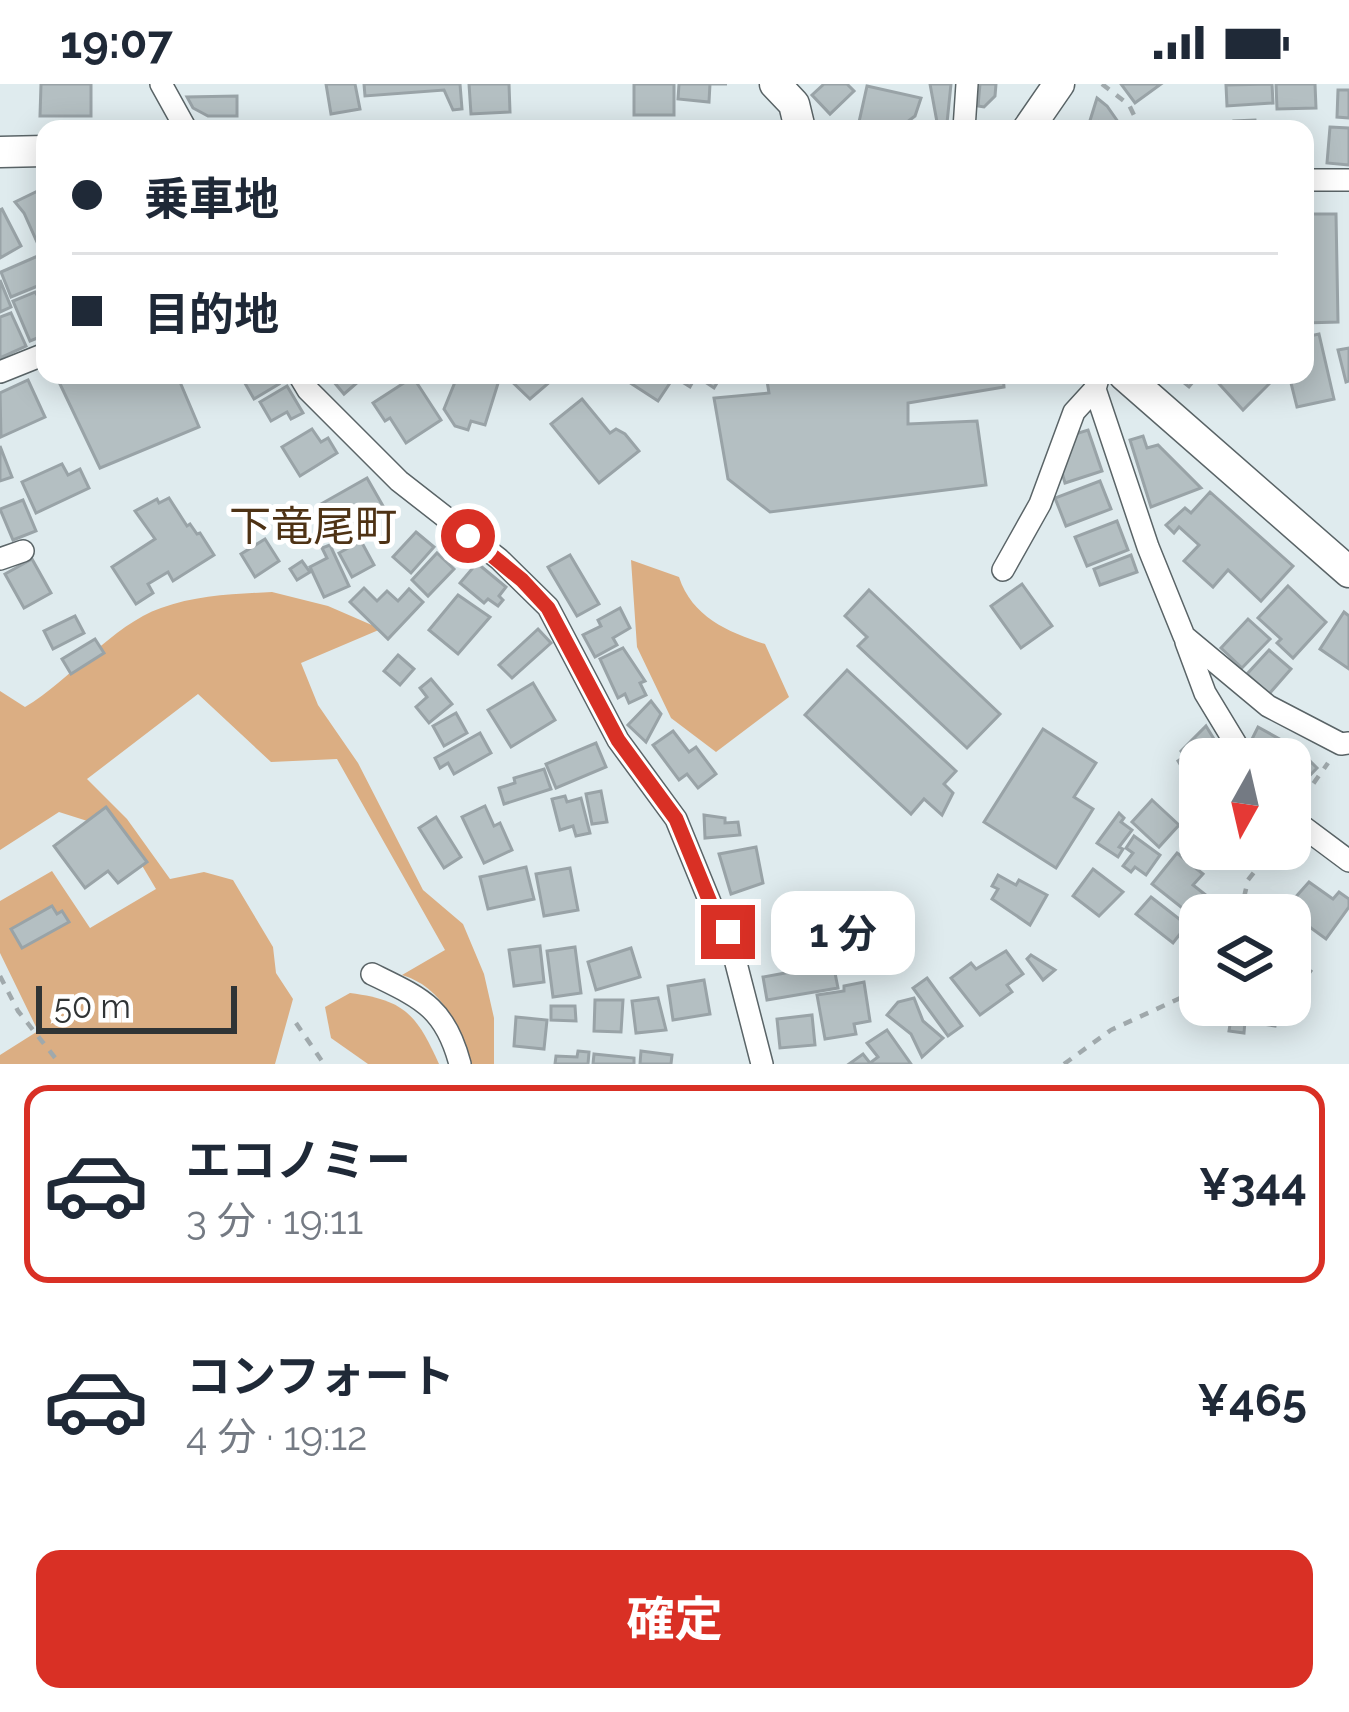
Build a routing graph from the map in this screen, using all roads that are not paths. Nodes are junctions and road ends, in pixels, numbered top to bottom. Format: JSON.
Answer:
{"nodes":[{"id":1,"x":161,"y":84,"type":"edge"},
{"id":2,"x":775,"y":84,"type":"edge"},
{"id":3,"x":967,"y":84,"type":"edge"},
{"id":4,"x":1059,"y":84,"type":"edge"},
{"id":5,"x":181,"y":120,"type":"edge"},
{"id":6,"x":798,"y":120,"type":"edge"},
{"id":7,"x":965,"y":120,"type":"edge"},
{"id":8,"x":1034,"y":120,"type":"edge"},
{"id":9,"x":0,"y":152,"type":"edge"},
{"id":10,"x":36,"y":152,"type":"edge"},
{"id":11,"x":1314,"y":180,"type":"edge"},
{"id":12,"x":1349,"y":180,"type":"edge"},
{"id":13,"x":36,"y":358,"type":"edge"},
{"id":14,"x":0,"y":372,"type":"edge"},
{"id":15,"x":305,"y":384,"type":"edge"},
{"id":16,"x":1095,"y":384,"type":"edge"},
{"id":17,"x":1098,"y":384,"type":"edge"},
{"id":18,"x":1134,"y":384,"type":"edge"},
{"id":19,"x":22,"y":551,"type":"dead end"},
{"id":20,"x":0,"y":560,"type":"edge"},
{"id":21,"x":1003,"y":570,"type":"dead end"},
{"id":22,"x":1349,"y":572,"type":"edge"},
{"id":23,"x":1184,"y":636,"type":"junction"},
{"id":24,"x":1232,"y":738,"type":"edge"},
{"id":25,"x":1345,"y":743,"type":"edge"},
{"id":26,"x":1311,"y":833,"type":"edge"},
{"id":27,"x":1349,"y":861,"type":"edge"},
{"id":28,"x":372,"y":974,"type":"dead end"},
{"id":29,"x":460,"y":1064,"type":"edge"},
{"id":30,"x":762,"y":1064,"type":"edge"}],
"edges":[{"from":1,"to":5,"type":"street"},
{"from":2,"to":6,"type":"street"},
{"from":3,"to":7,"type":"street"},
{"from":4,"to":8,"type":"street"},
{"from":9,"to":10,"type":"street"},
{"from":11,"to":12,"type":"street"},
{"from":13,"to":14,"type":"street"},
{"from":15,"to":30,"type":"street"},
{"from":16,"to":21,"type":"street"},
{"from":17,"to":23,"type":"street"},
{"from":18,"to":22,"type":"street"},
{"from":19,"to":20,"type":"street"},
{"from":23,"to":24,"type":"street"},
{"from":23,"to":25,"type":"street"},
{"from":26,"to":27,"type":"street"},
{"from":28,"to":29,"type":"street"}]}
